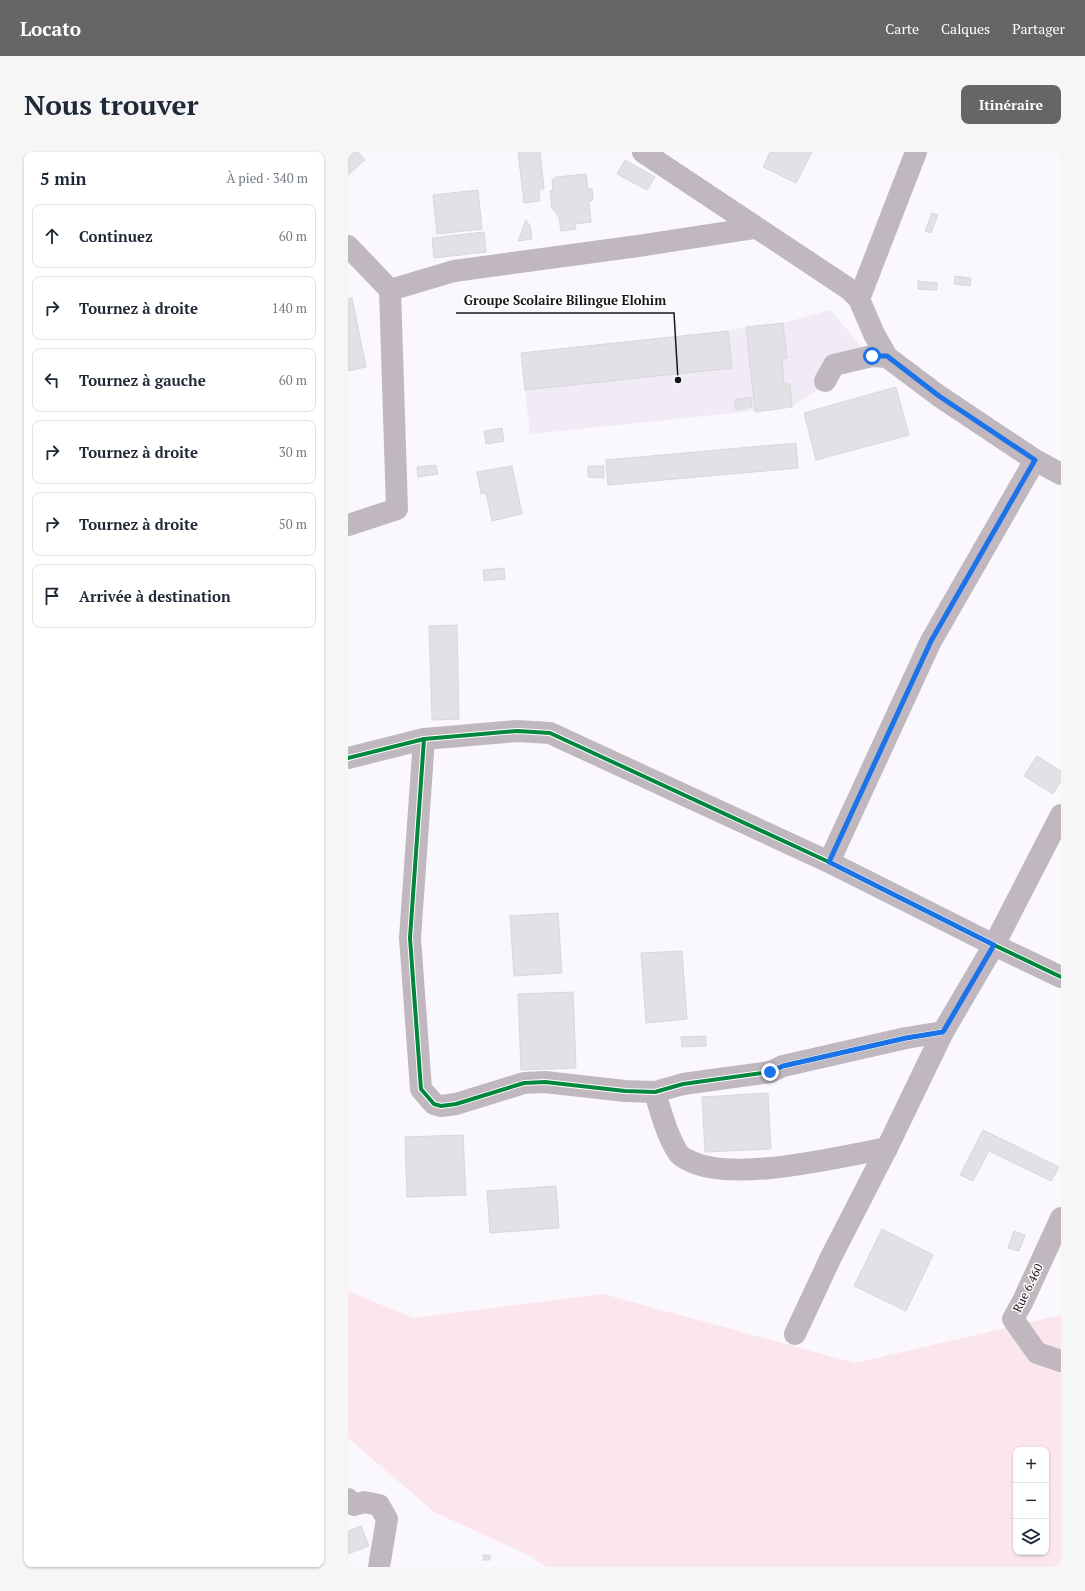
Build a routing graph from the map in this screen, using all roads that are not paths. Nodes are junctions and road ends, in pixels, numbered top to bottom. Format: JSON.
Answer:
{"nodes":[{"id":1,"x":644,"y":152,"type":"edge"},
{"id":2,"x":916,"y":152,"type":"edge"},
{"id":3,"x":755,"y":228,"type":"junction"},
{"id":4,"x":348,"y":246,"type":"edge"},
{"id":5,"x":390,"y":290,"type":"junction"},
{"id":6,"x":859,"y":299,"type":"junction"},
{"id":7,"x":887,"y":356,"type":"junction"},
{"id":8,"x":825,"y":381,"type":"dead end"},
{"id":9,"x":1035,"y":460,"type":"junction"},
{"id":10,"x":1061,"y":474,"type":"edge"},
{"id":11,"x":348,"y":525,"type":"edge"},
{"id":12,"x":424,"y":739,"type":"junction"},
{"id":13,"x":348,"y":758,"type":"edge"},
{"id":14,"x":1061,"y":815,"type":"edge"},
{"id":15,"x":829,"y":862,"type":"junction"},
{"id":16,"x":994,"y":945,"type":"junction"},
{"id":17,"x":1061,"y":977,"type":"edge"},
{"id":18,"x":943,"y":1032,"type":"junction"},
{"id":19,"x":655,"y":1092,"type":"junction"},
{"id":20,"x":887,"y":1148,"type":"junction"},
{"id":21,"x":1061,"y":1218,"type":"edge"},
{"id":22,"x":795,"y":1334,"type":"dead end"},
{"id":23,"x":1061,"y":1361,"type":"edge"},
{"id":24,"x":348,"y":1499,"type":"edge"},
{"id":25,"x":379,"y":1567,"type":"edge"}],
"edges":[{"from":1,"to":3,"type":"street"},
{"from":2,"to":6,"type":"street"},
{"from":3,"to":5,"type":"street"},
{"from":3,"to":6,"type":"street"},
{"from":4,"to":5,"type":"street"},
{"from":5,"to":11,"type":"street"},
{"from":6,"to":7,"type":"street"},
{"from":7,"to":8,"type":"street"},
{"from":7,"to":9,"type":"street"},
{"from":9,"to":10,"type":"street"},
{"from":9,"to":15,"type":"street"},
{"from":12,"to":13,"type":"street"},
{"from":12,"to":15,"type":"street"},
{"from":12,"to":19,"type":"street"},
{"from":14,"to":16,"type":"street"},
{"from":15,"to":16,"type":"street"},
{"from":16,"to":17,"type":"street"},
{"from":16,"to":18,"type":"street"},
{"from":18,"to":19,"type":"street"},
{"from":18,"to":20,"type":"street"},
{"from":19,"to":20,"type":"street"},
{"from":20,"to":22,"type":"street"},
{"from":21,"to":23,"type":"street","name":"Rue 6.460"},
{"from":24,"to":25,"type":"street"}]}
